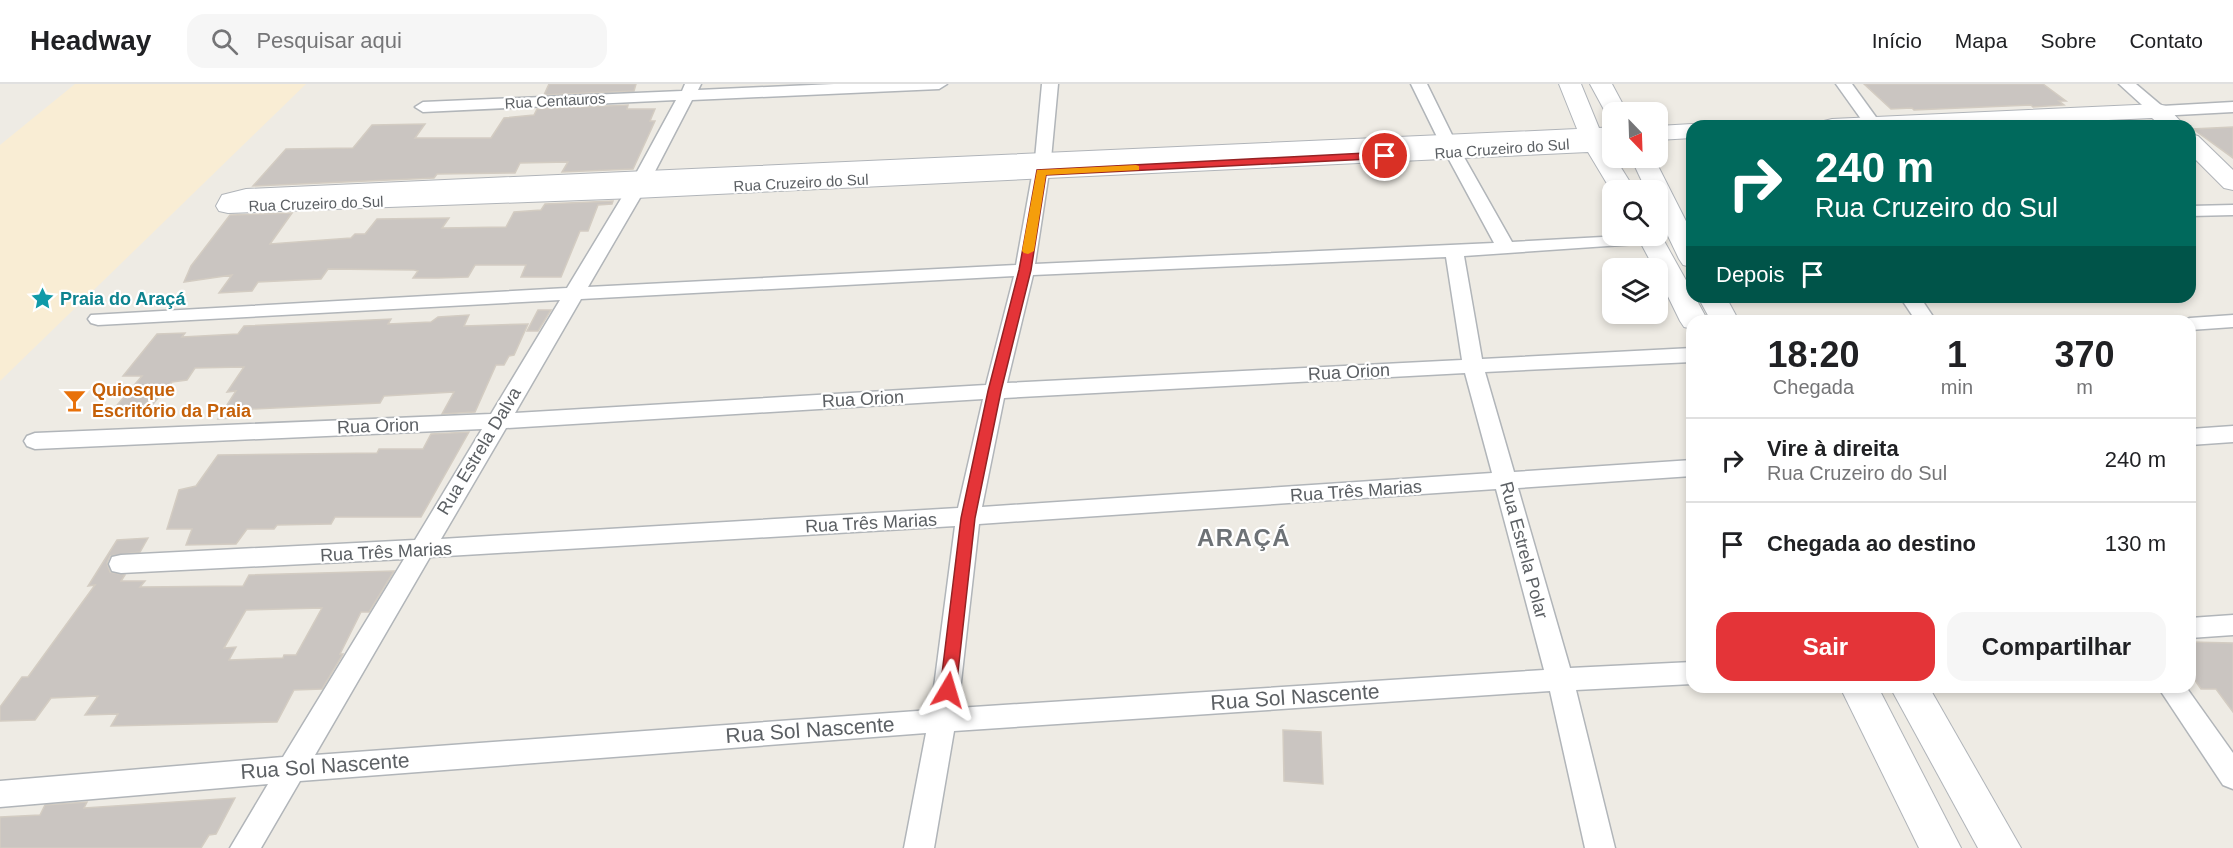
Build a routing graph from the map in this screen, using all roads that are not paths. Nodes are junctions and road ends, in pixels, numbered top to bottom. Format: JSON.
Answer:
{"nodes":[{"id":1,"x":939,"y":84,"type":"edge"},
{"id":2,"x":1050,"y":84,"type":"edge"},
{"id":3,"x":1419,"y":84,"type":"edge"},
{"id":4,"x":1570,"y":84,"type":"edge"},
{"id":5,"x":1600,"y":84,"type":"edge"},
{"id":6,"x":1844,"y":84,"type":"edge"},
{"id":7,"x":2127,"y":84,"type":"edge"},
{"id":8,"x":690,"y":89,"type":"edge"},
{"id":9,"x":1610,"y":102,"type":"edge"},
{"id":10,"x":423,"y":107,"type":"dead end"},
{"id":11,"x":2233,"y":107,"type":"edge"},
{"id":12,"x":2233,"y":116,"type":"edge"},
{"id":13,"x":2166,"y":119,"type":"edge"},
{"id":14,"x":1870,"y":120,"type":"edge"},
{"id":15,"x":2107,"y":120,"type":"edge"},
{"id":16,"x":2149,"y":120,"type":"edge"},
{"id":17,"x":1686,"y":131,"type":"edge"},
{"id":18,"x":1668,"y":132,"type":"edge"},
{"id":19,"x":1602,"y":139,"type":"edge"},
{"id":20,"x":1686,"y":143,"type":"edge"},
{"id":21,"x":1668,"y":144,"type":"edge"},
{"id":22,"x":2196,"y":147,"type":"edge"},
{"id":23,"x":1451,"y":148,"type":"junction"},
{"id":24,"x":1042,"y":166,"type":"junction"},
{"id":25,"x":1648,"y":168,"type":"edge"},
{"id":26,"x":2233,"y":183,"type":"edge"},
{"id":27,"x":639,"y":185,"type":"junction"},
{"id":28,"x":366,"y":196,"type":"dead end"},
{"id":29,"x":2233,"y":210,"type":"edge"},
{"id":30,"x":2196,"y":211,"type":"edge"},
{"id":31,"x":1682,"y":222,"type":"edge"},
{"id":32,"x":1686,"y":237,"type":"edge"},
{"id":33,"x":1602,"y":240,"type":"edge"},
{"id":34,"x":1656,"y":246,"type":"edge"},
{"id":35,"x":1506,"y":247,"type":"junction"},
{"id":36,"x":1454,"y":251,"type":"junction"},
{"id":37,"x":1025,"y":270,"type":"junction"},
{"id":38,"x":573,"y":295,"type":"junction"},
{"id":39,"x":1691,"y":315,"type":"edge"},
{"id":40,"x":98,"y":319,"type":"dead end"},
{"id":41,"x":2233,"y":321,"type":"edge"},
{"id":42,"x":2196,"y":324,"type":"edge"},
{"id":43,"x":1686,"y":355,"type":"edge"},
{"id":44,"x":1473,"y":366,"type":"junction"},
{"id":45,"x":995,"y":391,"type":"junction"},
{"id":46,"x":497,"y":421,"type":"junction"},
{"id":47,"x":2233,"y":434,"type":"edge"},
{"id":48,"x":2196,"y":437,"type":"edge"},
{"id":49,"x":34,"y":441,"type":"dead end"},
{"id":50,"x":1686,"y":468,"type":"edge"},
{"id":51,"x":1506,"y":481,"type":"junction"},
{"id":52,"x":968,"y":518,"type":"junction"},
{"id":53,"x":421,"y":550,"type":"junction"},
{"id":54,"x":121,"y":564,"type":"dead end"},
{"id":55,"x":2233,"y":625,"type":"edge"},
{"id":56,"x":2196,"y":628,"type":"edge"},
{"id":57,"x":1686,"y":673,"type":"edge"},
{"id":58,"x":1560,"y":679,"type":"junction"},
{"id":59,"x":1862,"y":693,"type":"edge"},
{"id":60,"x":1912,"y":693,"type":"edge"},
{"id":61,"x":2175,"y":693,"type":"edge"},
{"id":62,"x":941,"y":720,"type":"junction"},
{"id":63,"x":292,"y":768,"type":"junction"},
{"id":64,"x":2233,"y":776,"type":"edge"},
{"id":65,"x":0,"y":794,"type":"edge"},
{"id":66,"x":245,"y":848,"type":"edge"},
{"id":67,"x":919,"y":848,"type":"edge"},
{"id":68,"x":1600,"y":848,"type":"edge"},
{"id":69,"x":1940,"y":848,"type":"edge"},
{"id":70,"x":2000,"y":848,"type":"edge"}],
"edges":[{"from":1,"to":8,"type":"street","name":"Rua Centauros"},
{"from":2,"to":24,"type":"street"},
{"from":3,"to":23,"type":"street"},
{"from":4,"to":19,"type":"street"},
{"from":5,"to":9,"type":"street"},
{"from":6,"to":14,"type":"street"},
{"from":7,"to":13,"type":"street"},
{"from":8,"to":10,"type":"street","name":"Rua Centauros"},
{"from":8,"to":27,"type":"street","name":"Rua Estrela Dalva"},
{"from":11,"to":13,"type":"street"},
{"from":12,"to":13,"type":"street"},
{"from":13,"to":15,"type":"street"},
{"from":13,"to":16,"type":"street"},
{"from":17,"to":18,"type":"street"},
{"from":19,"to":23,"type":"street","name":"Rua Cruzeiro do Sul"},
{"from":20,"to":21,"type":"street"},
{"from":22,"to":26,"type":"street"},
{"from":23,"to":24,"type":"street","name":"Rua Cruzeiro do Sul"},
{"from":23,"to":35,"type":"street"},
{"from":24,"to":27,"type":"street","name":"Rua Cruzeiro do Sul"},
{"from":24,"to":37,"type":"street"},
{"from":25,"to":31,"type":"street"},
{"from":27,"to":28,"type":"street","name":"Rua Cruzeiro do Sul"},
{"from":27,"to":38,"type":"street","name":"Rua Estrela Dalva"},
{"from":29,"to":30,"type":"street"},
{"from":31,"to":32,"type":"street"},
{"from":33,"to":35,"type":"street"},
{"from":34,"to":39,"type":"street"},
{"from":35,"to":36,"type":"street"},
{"from":36,"to":37,"type":"street"},
{"from":36,"to":44,"type":"street","name":"Rua Estrela Polar"},
{"from":37,"to":38,"type":"street"},
{"from":37,"to":45,"type":"street"},
{"from":38,"to":40,"type":"street"},
{"from":38,"to":46,"type":"street","name":"Rua Estrela Dalva"},
{"from":41,"to":42,"type":"street"},
{"from":43,"to":44,"type":"street","name":"Rua Orion"},
{"from":44,"to":45,"type":"street","name":"Rua Orion"},
{"from":44,"to":51,"type":"street","name":"Rua Estrela Polar"},
{"from":45,"to":46,"type":"street","name":"Rua Orion"},
{"from":45,"to":52,"type":"street"},
{"from":46,"to":49,"type":"street","name":"Rua Orion"},
{"from":46,"to":53,"type":"street","name":"Rua Estrela Dalva"},
{"from":47,"to":48,"type":"street"},
{"from":50,"to":51,"type":"street","name":"Rua Três Marias"},
{"from":51,"to":52,"type":"street","name":"Rua Três Marias"},
{"from":51,"to":58,"type":"street","name":"Rua Estrela Polar"},
{"from":52,"to":53,"type":"street","name":"Rua Três Marias"},
{"from":52,"to":62,"type":"street"},
{"from":53,"to":54,"type":"street","name":"Rua Três Marias"},
{"from":53,"to":63,"type":"street","name":"Rua Estrela Dalva"},
{"from":55,"to":56,"type":"street"},
{"from":57,"to":58,"type":"street","name":"Rua Sol Nascente"},
{"from":58,"to":62,"type":"street","name":"Rua Sol Nascente"},
{"from":58,"to":68,"type":"street","name":"Rua Estrela Polar"},
{"from":59,"to":69,"type":"street"},
{"from":60,"to":70,"type":"street"},
{"from":61,"to":64,"type":"street"},
{"from":62,"to":63,"type":"street","name":"Rua Sol Nascente"},
{"from":62,"to":67,"type":"street"},
{"from":63,"to":65,"type":"street","name":"Rua Sol Nascente"},
{"from":63,"to":66,"type":"street","name":"Rua Estrela Dalva"}]}
